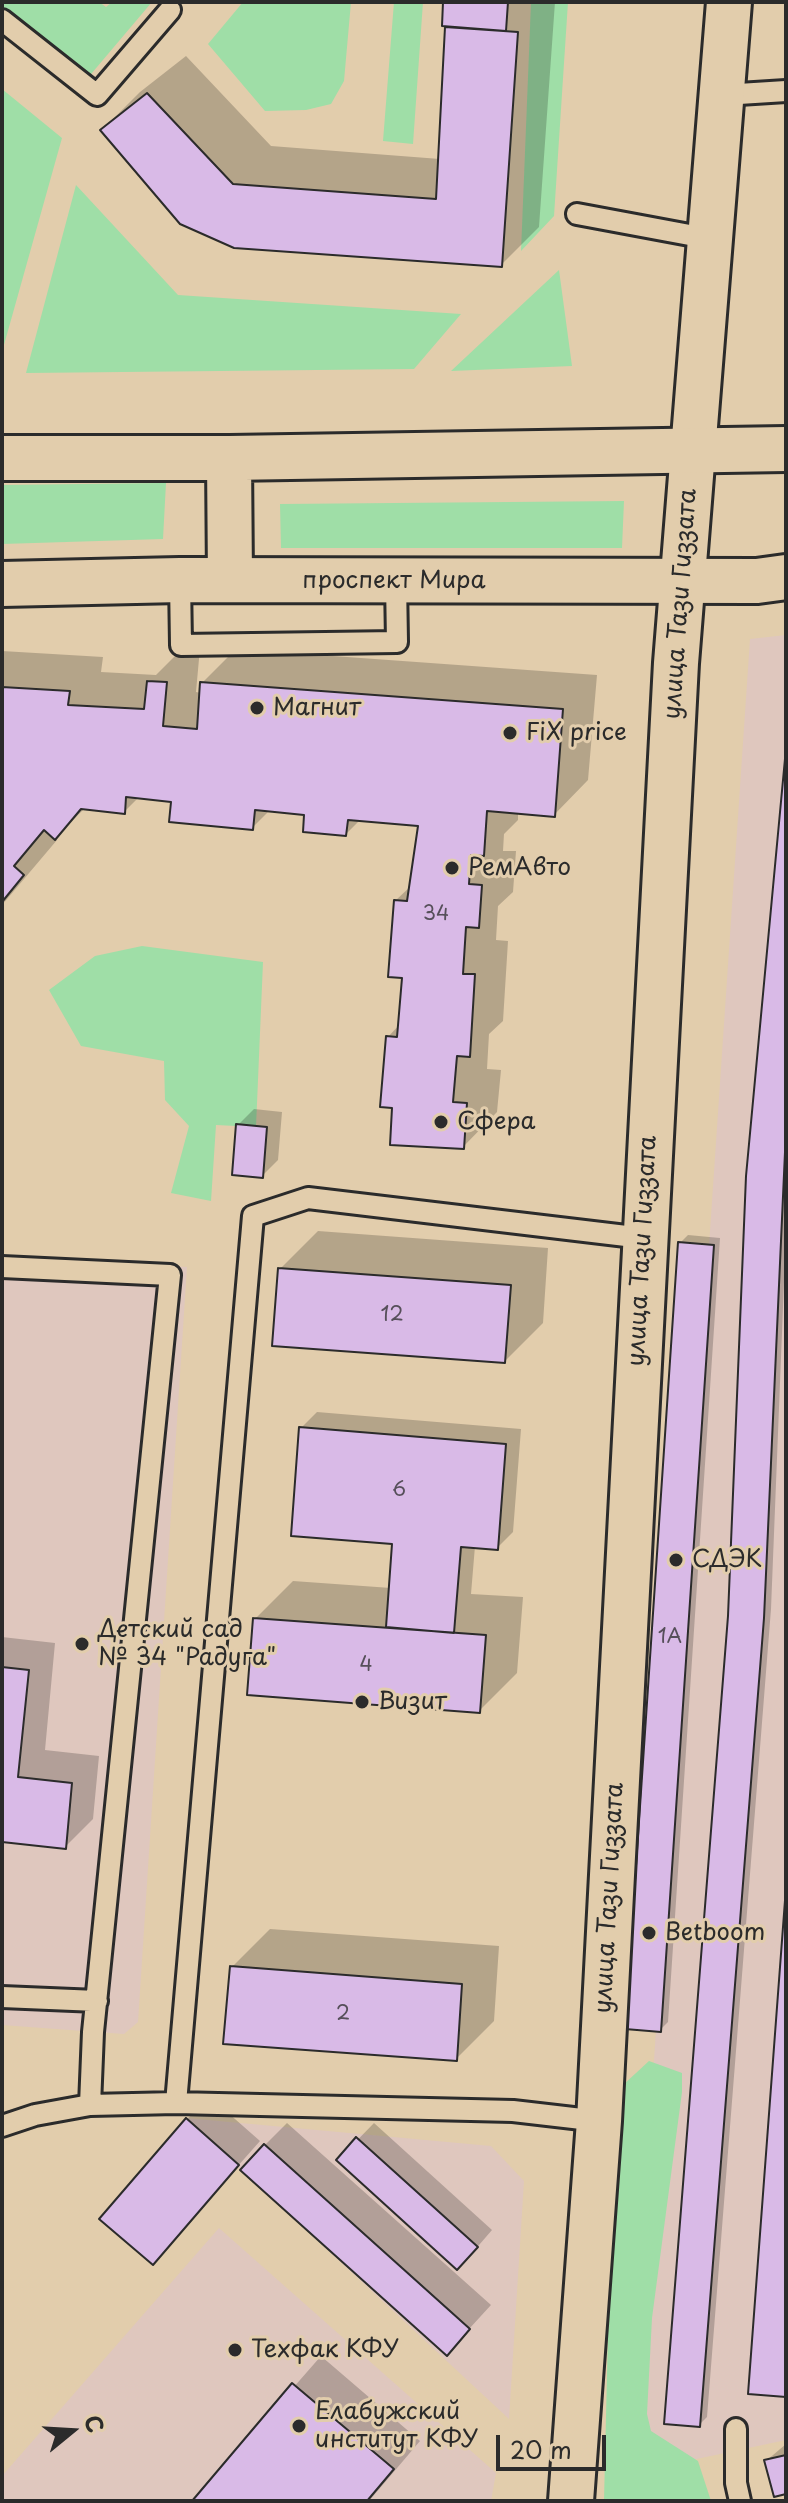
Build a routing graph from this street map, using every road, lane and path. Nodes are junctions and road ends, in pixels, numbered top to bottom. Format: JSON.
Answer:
{"nodes":[{"id":1,"x":729,"y":2,"type":"edge"},
{"id":2,"x":170,"y":10,"type":"dead end"},
{"id":3,"x":2,"y":20,"type":"edge"},
{"id":4,"x":786,"y":91,"type":"edge"},
{"id":5,"x":723,"y":95,"type":"junction"},
{"id":6,"x":577,"y":214,"type":"dead end"},
{"id":7,"x":711,"y":239,"type":"junction"},
{"id":8,"x":692,"y":449,"type":"junction"},
{"id":9,"x":786,"y":449,"type":"edge"},
{"id":10,"x":2,"y":458,"type":"edge"},
{"id":11,"x":229,"y":458,"type":"junction"},
{"id":12,"x":786,"y":577,"type":"edge"},
{"id":13,"x":180,"y":580,"type":"junction"},
{"id":14,"x":230,"y":580,"type":"junction"},
{"id":15,"x":681,"y":580,"type":"junction"},
{"id":16,"x":396,"y":581,"type":"junction"},
{"id":17,"x":2,"y":584,"type":"edge"},
{"id":18,"x":643,"y":1238,"type":"junction"},
{"id":19,"x":2,"y":1267,"type":"edge"},
{"id":20,"x":2,"y":1997,"type":"edge"},
{"id":21,"x":97,"y":2001,"type":"junction"},
{"id":22,"x":176,"y":2103,"type":"junction"},
{"id":23,"x":90,"y":2105,"type":"junction"},
{"id":24,"x":599,"y":2121,"type":"junction"},
{"id":25,"x":2,"y":2126,"type":"edge"},
{"id":26,"x":736,"y":2429,"type":"dead end"},
{"id":27,"x":571,"y":2501,"type":"edge"},
{"id":28,"x":740,"y":2501,"type":"edge"}],
"edges":[{"from":1,"to":5,"type":"street","name":"улица Тази Гиззата"},
{"from":2,"to":3,"type":"lane"},
{"from":4,"to":5,"type":"lane"},
{"from":5,"to":7,"type":"street","name":"улица Тази Гиззата"},
{"from":6,"to":7,"type":"lane"},
{"from":7,"to":8,"type":"street","name":"улица Тази Гиззата"},
{"from":8,"to":9,"type":"street"},
{"from":8,"to":11,"type":"street"},
{"from":8,"to":15,"type":"street","name":"улица Тази Гиззата"},
{"from":10,"to":11,"type":"street"},
{"from":11,"to":14,"type":"street"},
{"from":12,"to":15,"type":"street","name":"проспект Мира"},
{"from":13,"to":14,"type":"street","name":"проспект Мира"},
{"from":13,"to":16,"type":"lane"},
{"from":13,"to":17,"type":"street","name":"проспект Мира"},
{"from":14,"to":16,"type":"street","name":"проспект Мира"},
{"from":15,"to":16,"type":"street","name":"проспект Мира"},
{"from":15,"to":18,"type":"street","name":"улица Тази Гиззата"},
{"from":18,"to":22,"type":"lane"},
{"from":18,"to":24,"type":"street","name":"улица Тази Гиззата"},
{"from":19,"to":21,"type":"lane"},
{"from":20,"to":21,"type":"lane"},
{"from":21,"to":23,"type":"lane"},
{"from":22,"to":23,"type":"lane"},
{"from":22,"to":24,"type":"lane"},
{"from":23,"to":25,"type":"lane"},
{"from":24,"to":27,"type":"street","name":"улица Тази Гиззата"},
{"from":26,"to":28,"type":"lane"}]}
